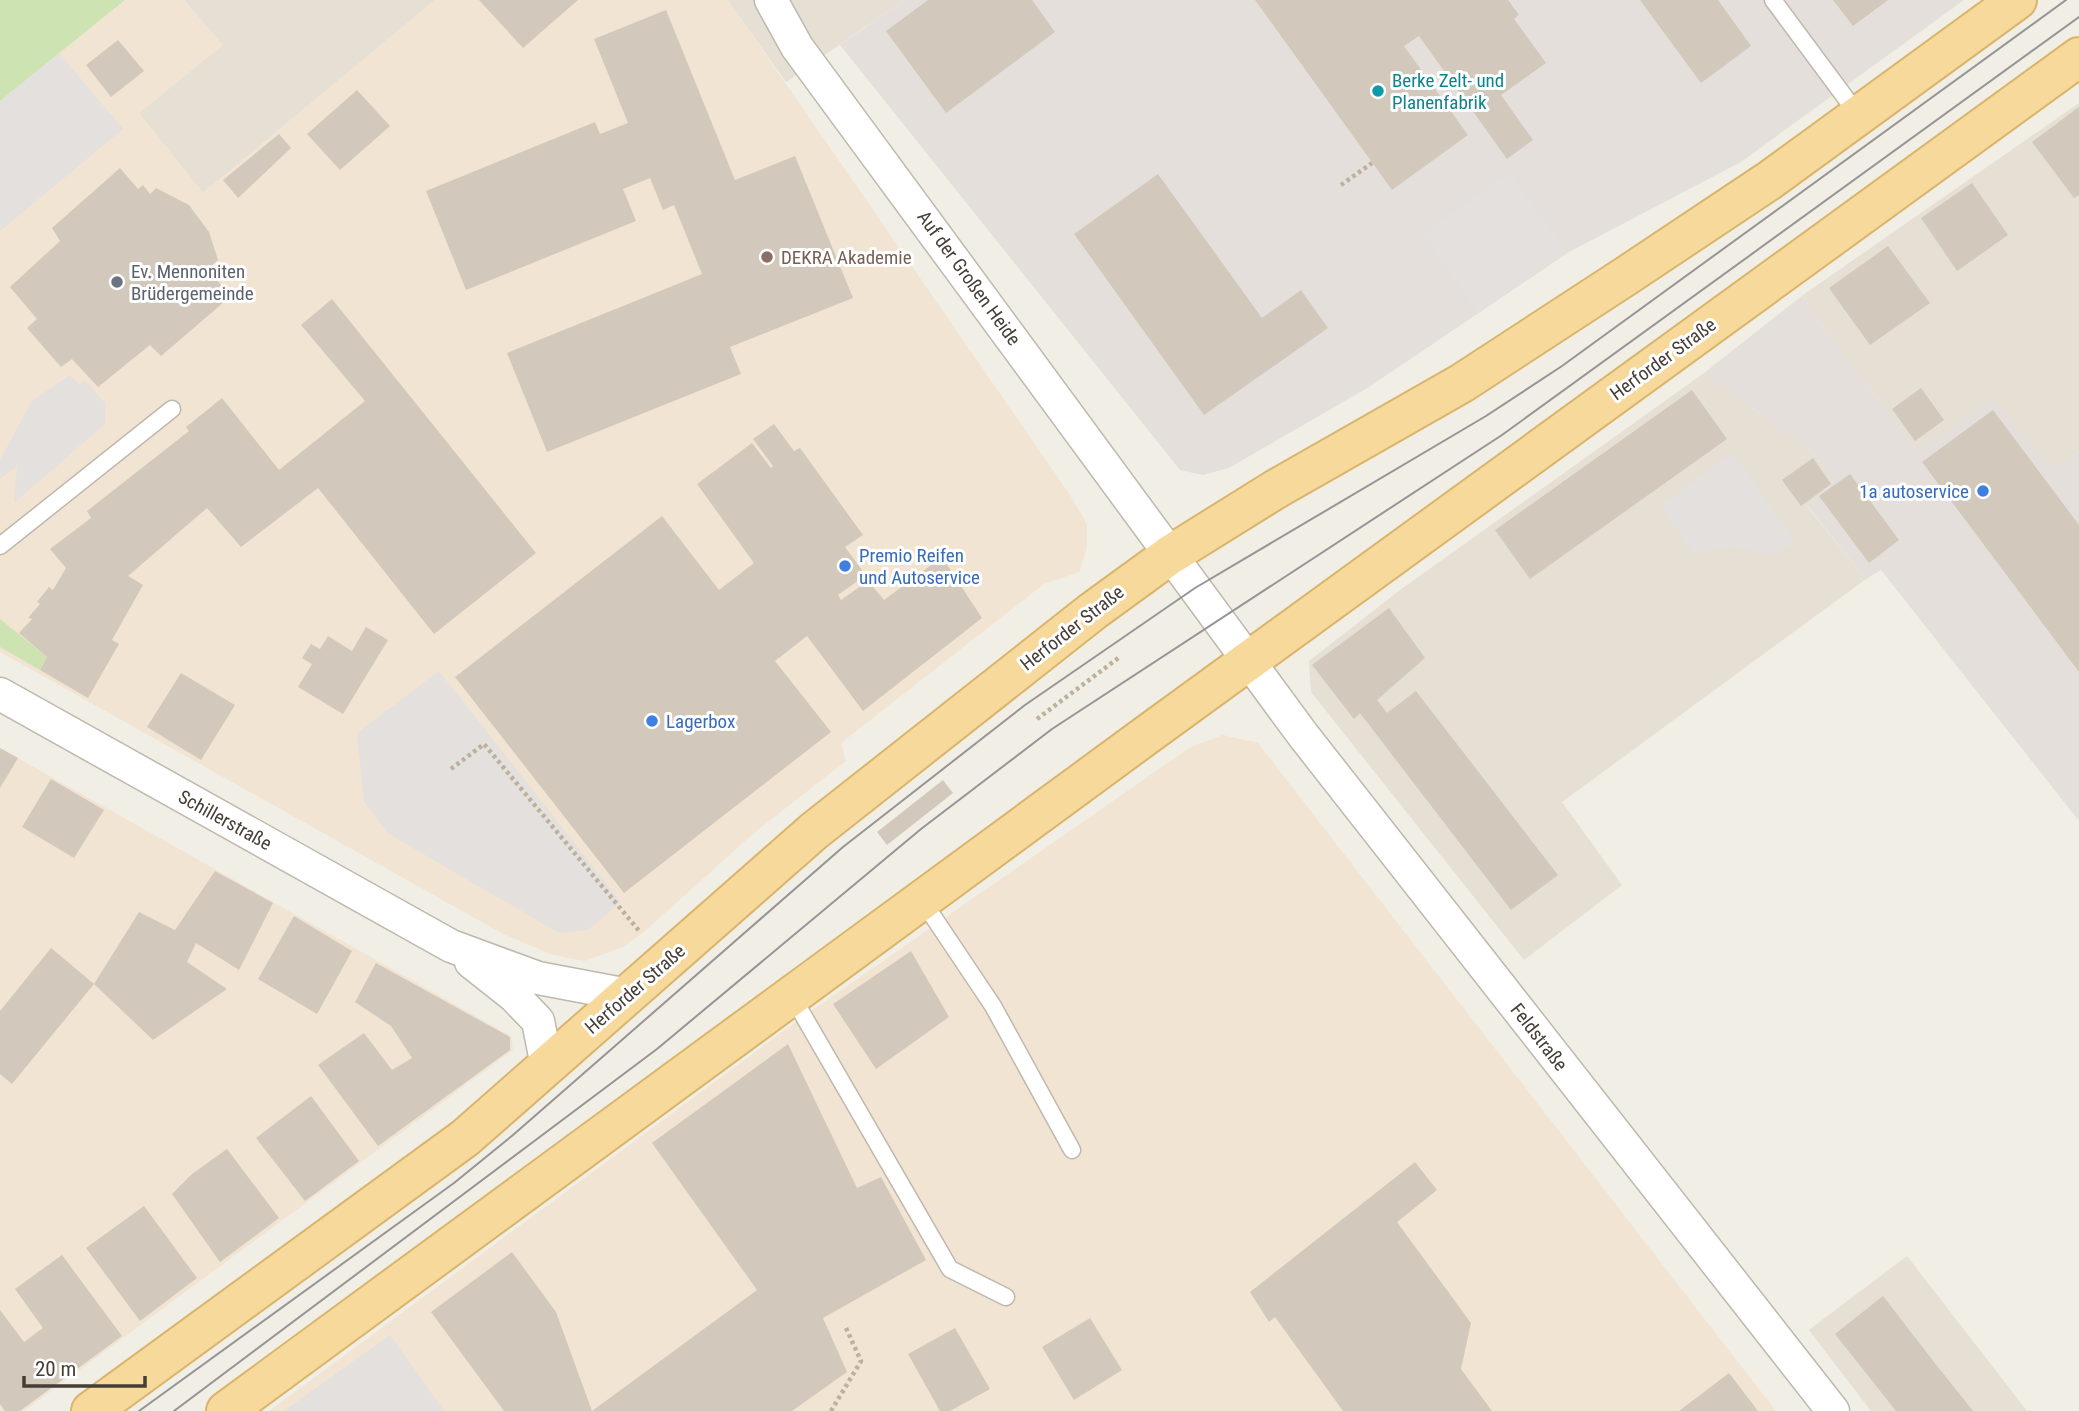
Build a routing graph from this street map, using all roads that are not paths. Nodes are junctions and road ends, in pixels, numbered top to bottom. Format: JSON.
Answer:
{"nodes":[{"id":1,"x":771,"y":0,"type":"edge"},
{"id":2,"x":1773,"y":0,"type":"edge"},
{"id":3,"x":2017,"y":0,"type":"edge"},
{"id":4,"x":2079,"y":57,"type":"edge"},
{"id":5,"x":1859,"y":116,"type":"junction"},
{"id":6,"x":172,"y":409,"type":"dead end"},
{"id":7,"x":0,"y":546,"type":"edge"},
{"id":8,"x":1170,"y":555,"type":"junction"},
{"id":9,"x":1248,"y":662,"type":"junction"},
{"id":10,"x":0,"y":694,"type":"edge"},
{"id":11,"x":922,"y":900,"type":"junction"},
{"id":12,"x":451,"y":946,"type":"junction"},
{"id":13,"x":628,"y":995,"type":"junction"},
{"id":14,"x":792,"y":996,"type":"junction"},
{"id":15,"x":547,"y":1066,"type":"junction"},
{"id":16,"x":1072,"y":1150,"type":"dead end"},
{"id":17,"x":1006,"y":1297,"type":"dead end"},
{"id":18,"x":91,"y":1411,"type":"edge"},
{"id":19,"x":226,"y":1411,"type":"edge"},
{"id":20,"x":1833,"y":1411,"type":"edge"}],
"edges":[{"from":1,"to":8,"type":"street","name":"Auf der Großen Heide"},
{"from":2,"to":5,"type":"lane"},
{"from":3,"to":5,"type":"main road","name":"Herforder Straße"},
{"from":4,"to":9,"type":"main road","name":"Herforder Straße"},
{"from":5,"to":8,"type":"main road","name":"Herforder Straße"},
{"from":6,"to":7,"type":"lane"},
{"from":8,"to":9,"type":"street"},
{"from":8,"to":13,"type":"main road","name":"Herforder Straße"},
{"from":9,"to":11,"type":"main road","name":"Herforder Straße"},
{"from":9,"to":20,"type":"street","name":"Feldstraße"},
{"from":10,"to":12,"type":"street","name":"Schillerstraße"},
{"from":11,"to":14,"type":"main road","name":"Herforder Straße"},
{"from":11,"to":16,"type":"lane"},
{"from":12,"to":13,"type":"street","name":"Schillerstraße"},
{"from":12,"to":15,"type":"street","name":"Schillerstraße"},
{"from":13,"to":15,"type":"main road","name":"Herforder Straße"},
{"from":14,"to":17,"type":"lane"},
{"from":14,"to":19,"type":"main road","name":"Herforder Straße"},
{"from":15,"to":18,"type":"main road","name":"Herforder Straße"}]}
